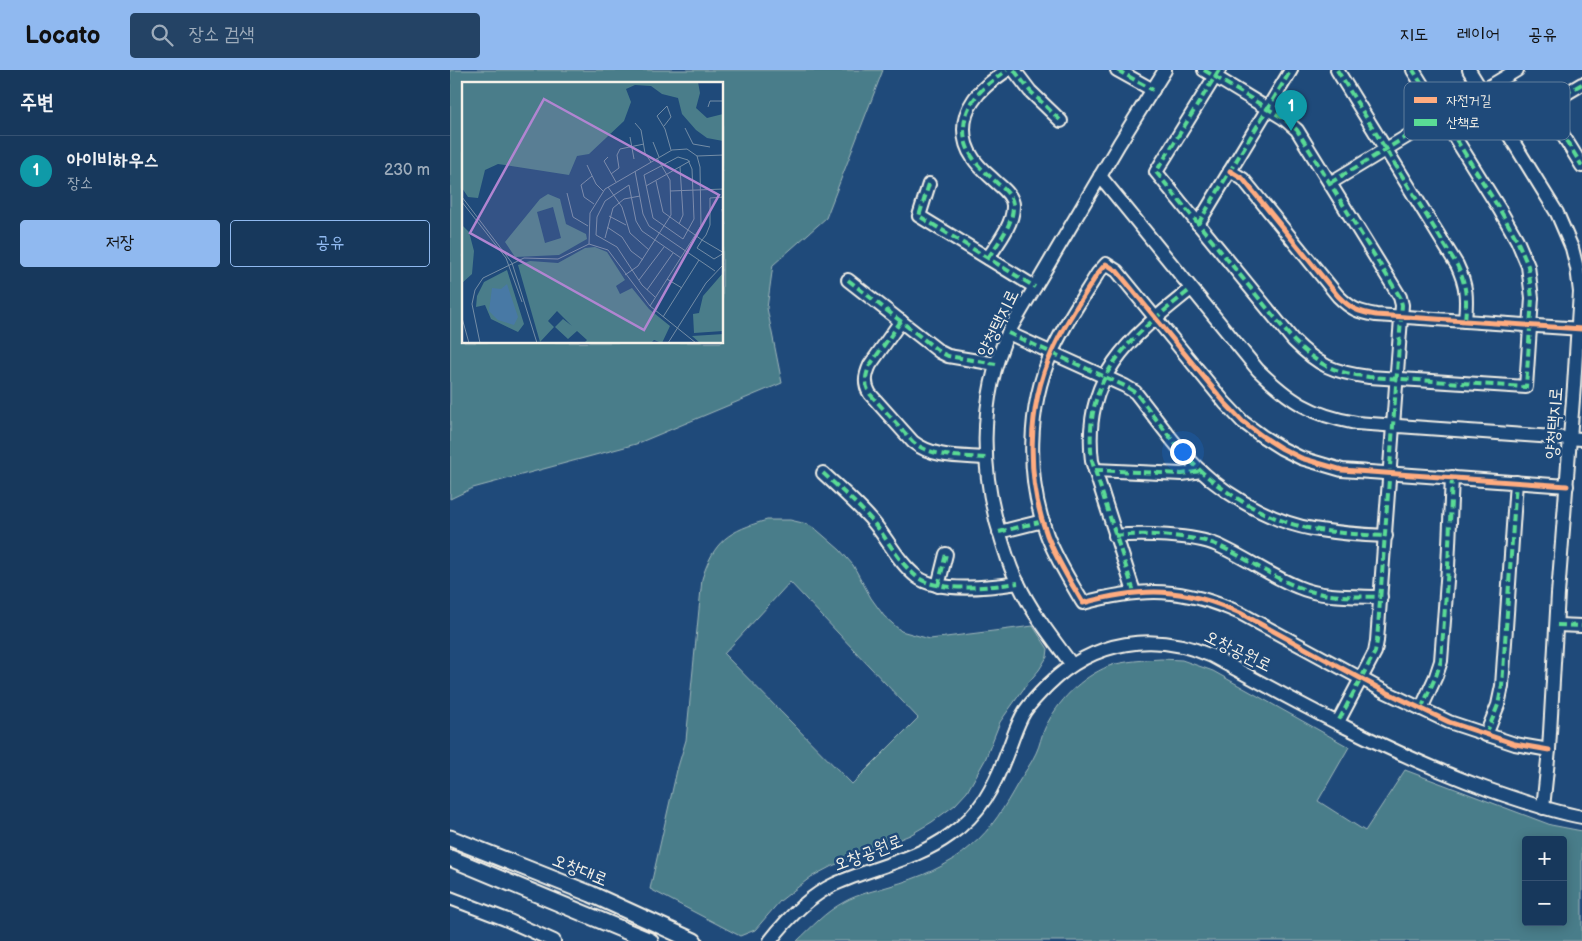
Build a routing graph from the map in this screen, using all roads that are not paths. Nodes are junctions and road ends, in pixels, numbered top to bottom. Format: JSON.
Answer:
{"nodes":[{"id":1,"x":1007,"y":70,"type":"edge"},
{"id":2,"x":1014,"y":70,"type":"edge"},
{"id":3,"x":1117,"y":70,"type":"edge"},
{"id":4,"x":1165,"y":70,"type":"edge"},
{"id":5,"x":1291,"y":70,"type":"edge"},
{"id":6,"x":1337,"y":70,"type":"edge"},
{"id":7,"x":1413,"y":70,"type":"edge"},
{"id":8,"x":1469,"y":70,"type":"edge"},
{"id":9,"x":1517,"y":70,"type":"edge"},
{"id":10,"x":1212,"y":72,"type":"edge"},
{"id":11,"x":1420,"y":82,"type":"edge"},
{"id":12,"x":1476,"y":82,"type":"edge"},
{"id":13,"x":1497,"y":82,"type":"edge"},
{"id":14,"x":1582,"y":84,"type":"edge"},
{"id":15,"x":1152,"y":90,"type":"junction"},
{"id":16,"x":1570,"y":91,"type":"edge"},
{"id":17,"x":1267,"y":109,"type":"junction"},
{"id":18,"x":1061,"y":121,"type":"dead end"},
{"id":19,"x":1404,"y":138,"type":"edge"},
{"id":20,"x":1456,"y":140,"type":"edge"},
{"id":21,"x":1512,"y":140,"type":"edge"},
{"id":22,"x":1566,"y":140,"type":"edge"},
{"id":23,"x":1386,"y":149,"type":"junction"},
{"id":24,"x":1581,"y":163,"type":"edge"},
{"id":25,"x":1230,"y":171,"type":"junction"},
{"id":26,"x":1100,"y":176,"type":"junction"},
{"id":27,"x":1330,"y":183,"type":"junction"},
{"id":28,"x":929,"y":184,"type":"dead end"},
{"id":29,"x":1198,"y":224,"type":"junction"},
{"id":30,"x":988,"y":258,"type":"junction"},
{"id":31,"x":848,"y":280,"type":"dead end"},
{"id":32,"x":1035,"y":287,"type":"junction"},
{"id":33,"x":1191,"y":289,"type":"junction"},
{"id":34,"x":1401,"y":317,"type":"junction"},
{"id":35,"x":1155,"y":318,"type":"junction"},
{"id":36,"x":902,"y":321,"type":"junction"},
{"id":37,"x":1465,"y":321,"type":"junction"},
{"id":38,"x":1530,"y":325,"type":"junction"},
{"id":39,"x":1580,"y":329,"type":"edge"},
{"id":40,"x":1008,"y":333,"type":"junction"},
{"id":41,"x":1051,"y":353,"type":"junction"},
{"id":42,"x":996,"y":364,"type":"junction"},
{"id":43,"x":1105,"y":378,"type":"junction"},
{"id":44,"x":1397,"y":379,"type":"junction"},
{"id":45,"x":1394,"y":426,"type":"junction"},
{"id":46,"x":1576,"y":439,"type":"edge"},
{"id":47,"x":986,"y":458,"type":"junction"},
{"id":48,"x":1094,"y":470,"type":"junction"},
{"id":49,"x":1201,"y":471,"type":"junction"},
{"id":50,"x":822,"y":473,"type":"dead end"},
{"id":51,"x":1390,"y":474,"type":"junction"},
{"id":52,"x":1452,"y":478,"type":"junction"},
{"id":53,"x":1516,"y":482,"type":"junction"},
{"id":54,"x":1567,"y":486,"type":"junction"},
{"id":55,"x":1043,"y":521,"type":"junction"},
{"id":56,"x":999,"y":532,"type":"junction"},
{"id":57,"x":1115,"y":536,"type":"junction"},
{"id":58,"x":1386,"y":536,"type":"junction"},
{"id":59,"x":946,"y":554,"type":"dead end"},
{"id":60,"x":1018,"y":583,"type":"junction"},
{"id":61,"x":938,"y":586,"type":"junction"},
{"id":62,"x":1134,"y":592,"type":"junction"},
{"id":63,"x":1381,"y":598,"type":"junction"},
{"id":64,"x":1557,"y":625,"type":"junction"},
{"id":65,"x":1582,"y":626,"type":"edge"},
{"id":66,"x":1072,"y":665,"type":"junction"},
{"id":67,"x":1361,"y":679,"type":"junction"},
{"id":68,"x":1421,"y":709,"type":"junction"},
{"id":69,"x":1338,"y":722,"type":"junction"},
{"id":70,"x":1486,"y":735,"type":"junction"},
{"id":71,"x":1549,"y":750,"type":"junction"},
{"id":72,"x":1543,"y":808,"type":"junction"},
{"id":73,"x":1582,"y":817,"type":"edge"},
{"id":74,"x":450,"y":838,"type":"edge"},
{"id":75,"x":450,"y":858,"type":"edge"},
{"id":76,"x":450,"y":898,"type":"edge"},
{"id":77,"x":554,"y":941,"type":"edge"},
{"id":78,"x":650,"y":941,"type":"edge"},
{"id":79,"x":694,"y":941,"type":"edge"},
{"id":80,"x":770,"y":941,"type":"edge"}],
"edges":[{"from":1,"to":30,"type":"street"},
{"from":2,"to":18,"type":"street"},
{"from":3,"to":15,"type":"street"},
{"from":4,"to":15,"type":"street","name":"양청택지로"},
{"from":5,"to":17,"type":"street"},
{"from":6,"to":23,"type":"street"},
{"from":7,"to":11,"type":"street"},
{"from":8,"to":12,"type":"street","name":"양청택지로"},
{"from":9,"to":13,"type":"street"},
{"from":10,"to":17,"type":"street"},
{"from":10,"to":29,"type":"street"},
{"from":14,"to":16,"type":"street"},
{"from":15,"to":26,"type":"street","name":"양청택지로"},
{"from":17,"to":25,"type":"street"},
{"from":17,"to":27,"type":"street"},
{"from":19,"to":23,"type":"street"},
{"from":20,"to":38,"type":"street"},
{"from":21,"to":39,"type":"street","name":"양청택지로"},
{"from":22,"to":24,"type":"street"},
{"from":23,"to":27,"type":"street"},
{"from":23,"to":37,"type":"street"},
{"from":25,"to":29,"type":"street"},
{"from":25,"to":34,"type":"street"},
{"from":26,"to":32,"type":"street","name":"양청택지로"},
{"from":26,"to":33,"type":"street"},
{"from":27,"to":34,"type":"street"},
{"from":28,"to":30,"type":"street"},
{"from":29,"to":44,"type":"street"},
{"from":30,"to":32,"type":"street"},
{"from":31,"to":36,"type":"street"},
{"from":32,"to":40,"type":"street","name":"양청택지로"},
{"from":33,"to":35,"type":"street"},
{"from":33,"to":45,"type":"street"},
{"from":34,"to":37,"type":"street"},
{"from":34,"to":44,"type":"street"},
{"from":35,"to":41,"type":"street"},
{"from":35,"to":43,"type":"street"},
{"from":35,"to":51,"type":"street"},
{"from":36,"to":42,"type":"street"},
{"from":36,"to":47,"type":"street"},
{"from":37,"to":38,"type":"street"},
{"from":38,"to":39,"type":"street"},
{"from":38,"to":44,"type":"street"},
{"from":39,"to":46,"type":"street","name":"양청택지로"},
{"from":40,"to":41,"type":"street"},
{"from":40,"to":42,"type":"street","name":"양청택지로"},
{"from":41,"to":43,"type":"street"},
{"from":41,"to":55,"type":"street"},
{"from":42,"to":47,"type":"street","name":"양청택지로"},
{"from":43,"to":48,"type":"street"},
{"from":43,"to":49,"type":"street"},
{"from":44,"to":45,"type":"street"},
{"from":45,"to":46,"type":"street"},
{"from":45,"to":51,"type":"street"},
{"from":46,"to":54,"type":"street","name":"양청택지로"},
{"from":47,"to":56,"type":"street","name":"양청택지로"},
{"from":48,"to":49,"type":"street"},
{"from":48,"to":57,"type":"street"},
{"from":49,"to":58,"type":"street"},
{"from":50,"to":61,"type":"street"},
{"from":51,"to":52,"type":"street"},
{"from":51,"to":58,"type":"street"},
{"from":52,"to":53,"type":"street"},
{"from":52,"to":68,"type":"street"},
{"from":53,"to":54,"type":"street"},
{"from":53,"to":70,"type":"street"},
{"from":54,"to":64,"type":"street","name":"양청택지로"},
{"from":55,"to":56,"type":"street"},
{"from":55,"to":62,"type":"street"},
{"from":56,"to":60,"type":"street","name":"양청택지로"},
{"from":57,"to":62,"type":"street"},
{"from":57,"to":63,"type":"street"},
{"from":58,"to":63,"type":"street"},
{"from":59,"to":61,"type":"street"},
{"from":60,"to":61,"type":"street"},
{"from":60,"to":66,"type":"street","name":"양청택지로"},
{"from":62,"to":67,"type":"street"},
{"from":63,"to":67,"type":"street"},
{"from":64,"to":65,"type":"street"},
{"from":64,"to":71,"type":"street","name":"양청택지로"},
{"from":66,"to":69,"type":"street","name":"오창공원로"},
{"from":66,"to":80,"type":"street","name":"오창공원로"},
{"from":67,"to":68,"type":"street"},
{"from":67,"to":69,"type":"street"},
{"from":68,"to":70,"type":"street"},
{"from":69,"to":72,"type":"street","name":"오창공원로"},
{"from":70,"to":71,"type":"street"},
{"from":71,"to":72,"type":"street","name":"양청택지로"},
{"from":72,"to":73,"type":"street","name":"오창공원로"},
{"from":74,"to":79,"type":"main road","name":"오창대로"},
{"from":75,"to":78,"type":"main road"},
{"from":76,"to":77,"type":"street"}]}
